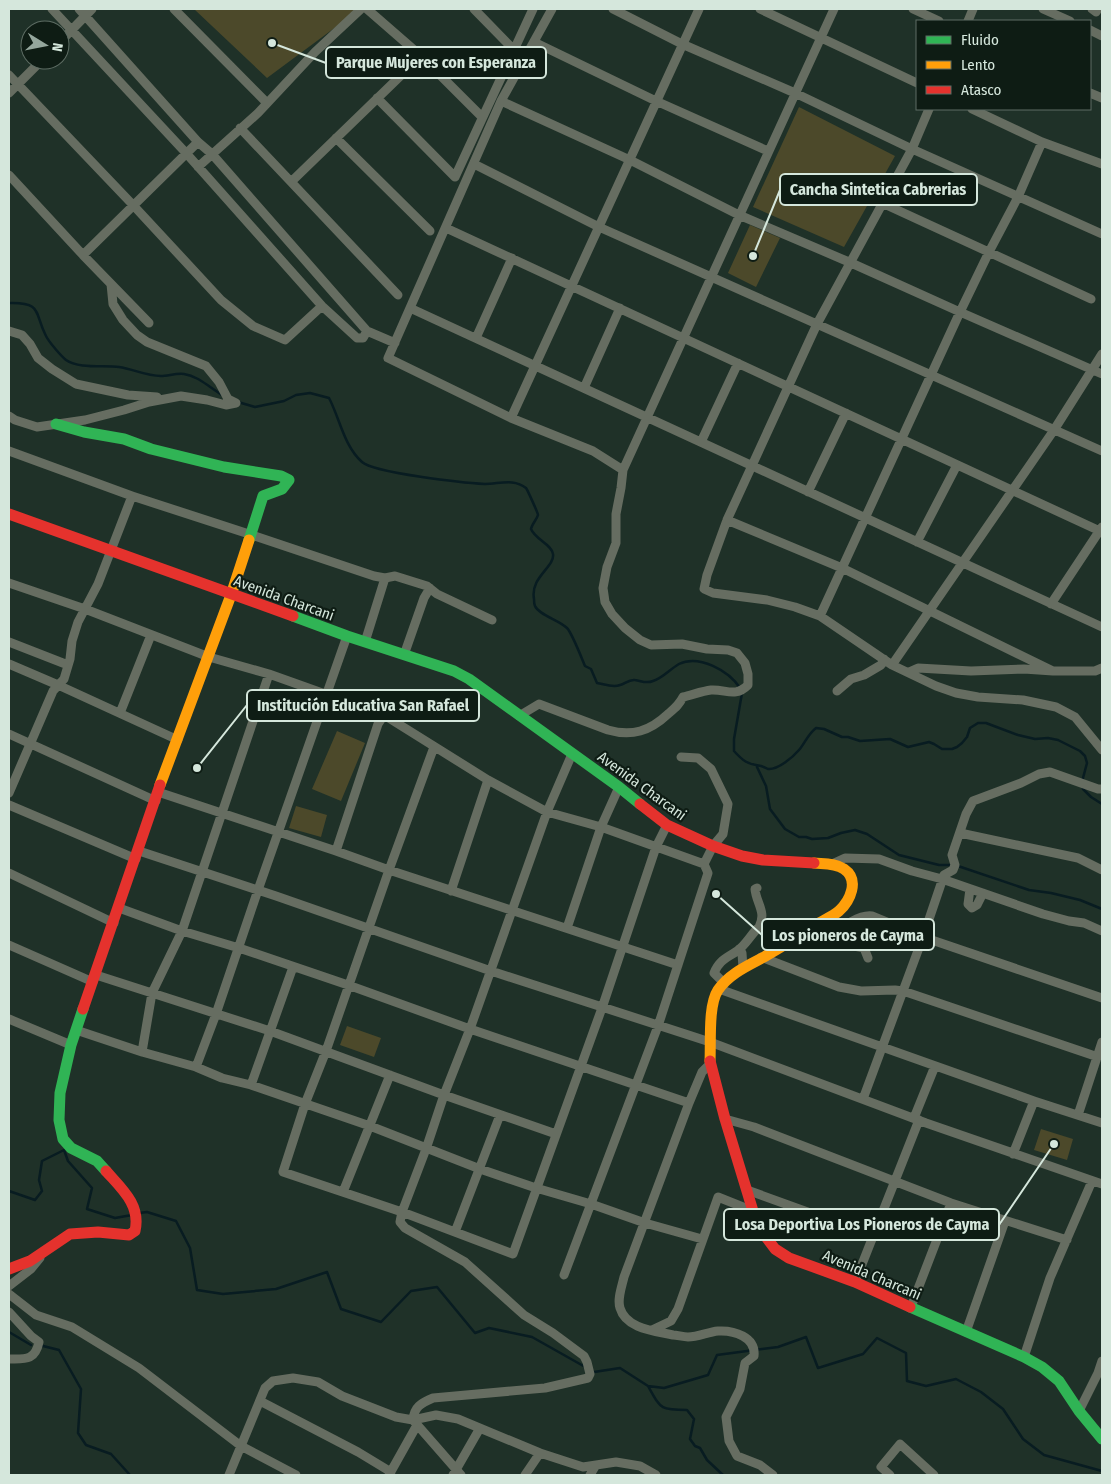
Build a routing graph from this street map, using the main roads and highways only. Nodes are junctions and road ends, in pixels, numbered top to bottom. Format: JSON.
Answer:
{"nodes":[{"id":1,"x":56,"y":424,"type":"road end"},
{"id":2,"x":9,"y":514,"type":"edge"},
{"id":3,"x":231,"y":595,"type":"junction"},
{"id":4,"x":9,"y":1269,"type":"edge"},
{"id":5,"x":1102,"y":1439,"type":"edge"}],
"edges":[{"from":1,"to":3,"type":"main road"},
{"from":2,"to":3,"type":"main road","name":"Avenida Charcani"},
{"from":3,"to":4,"type":"main road"},
{"from":3,"to":5,"type":"main road","name":"Avenida Charcani"}]}
